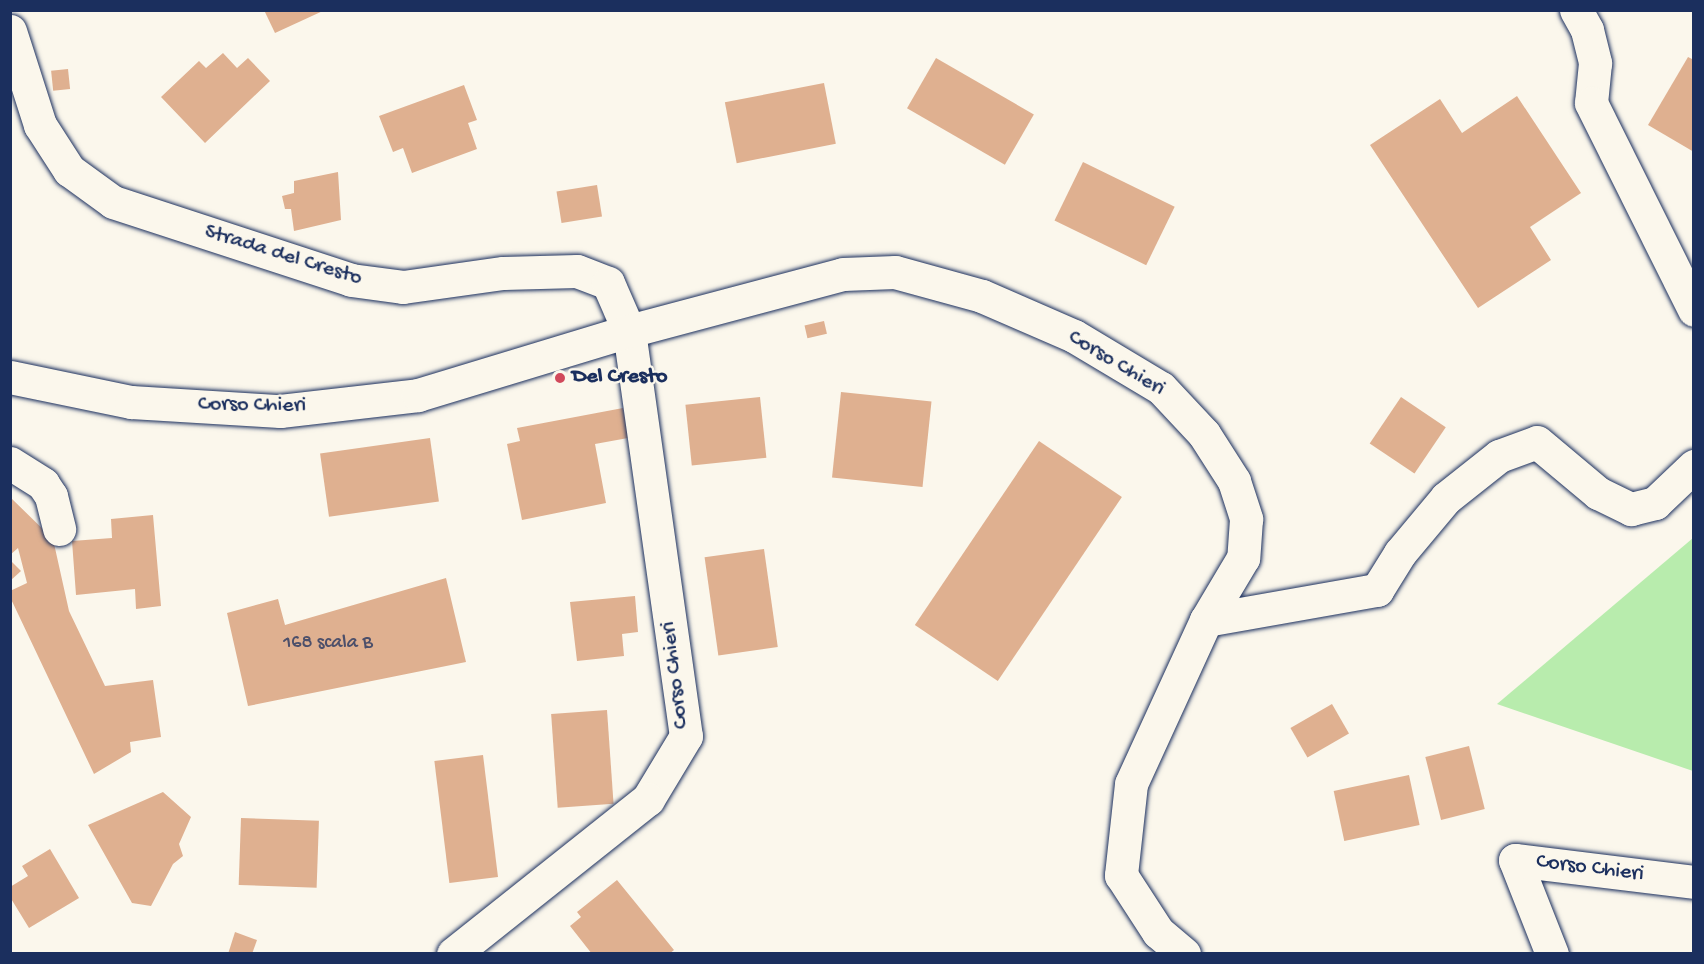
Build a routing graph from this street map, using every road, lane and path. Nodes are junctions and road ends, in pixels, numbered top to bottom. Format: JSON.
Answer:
{"nodes":[{"id":1,"x":1576,"y":10,"type":"edge"},
{"id":2,"x":10,"y":31,"type":"edge"},
{"id":3,"x":1694,"y":310,"type":"edge"},
{"id":4,"x":629,"y":331,"type":"junction"},
{"id":5,"x":10,"y":377,"type":"edge"},
{"id":6,"x":10,"y":462,"type":"edge"},
{"id":7,"x":1694,"y":466,"type":"edge"},
{"id":8,"x":59,"y":529,"type":"dead end"},
{"id":9,"x":1206,"y":620,"type":"junction"},
{"id":10,"x":1694,"y":882,"type":"edge"},
{"id":11,"x":453,"y":954,"type":"edge"},
{"id":12,"x":1184,"y":954,"type":"edge"},
{"id":13,"x":1552,"y":954,"type":"edge"}],
"edges":[{"from":1,"to":3,"type":"street"},
{"from":2,"to":4,"type":"street","name":"Strada del Cresto"},
{"from":4,"to":5,"type":"street","name":"Corso Chieri"},
{"from":4,"to":9,"type":"street","name":"Corso Chieri"},
{"from":4,"to":11,"type":"street","name":"Corso Chieri"},
{"from":6,"to":8,"type":"street"},
{"from":7,"to":9,"type":"street"},
{"from":9,"to":12,"type":"street","name":"Corso Chieri"},
{"from":10,"to":13,"type":"street","name":"Corso Chieri"}]}
